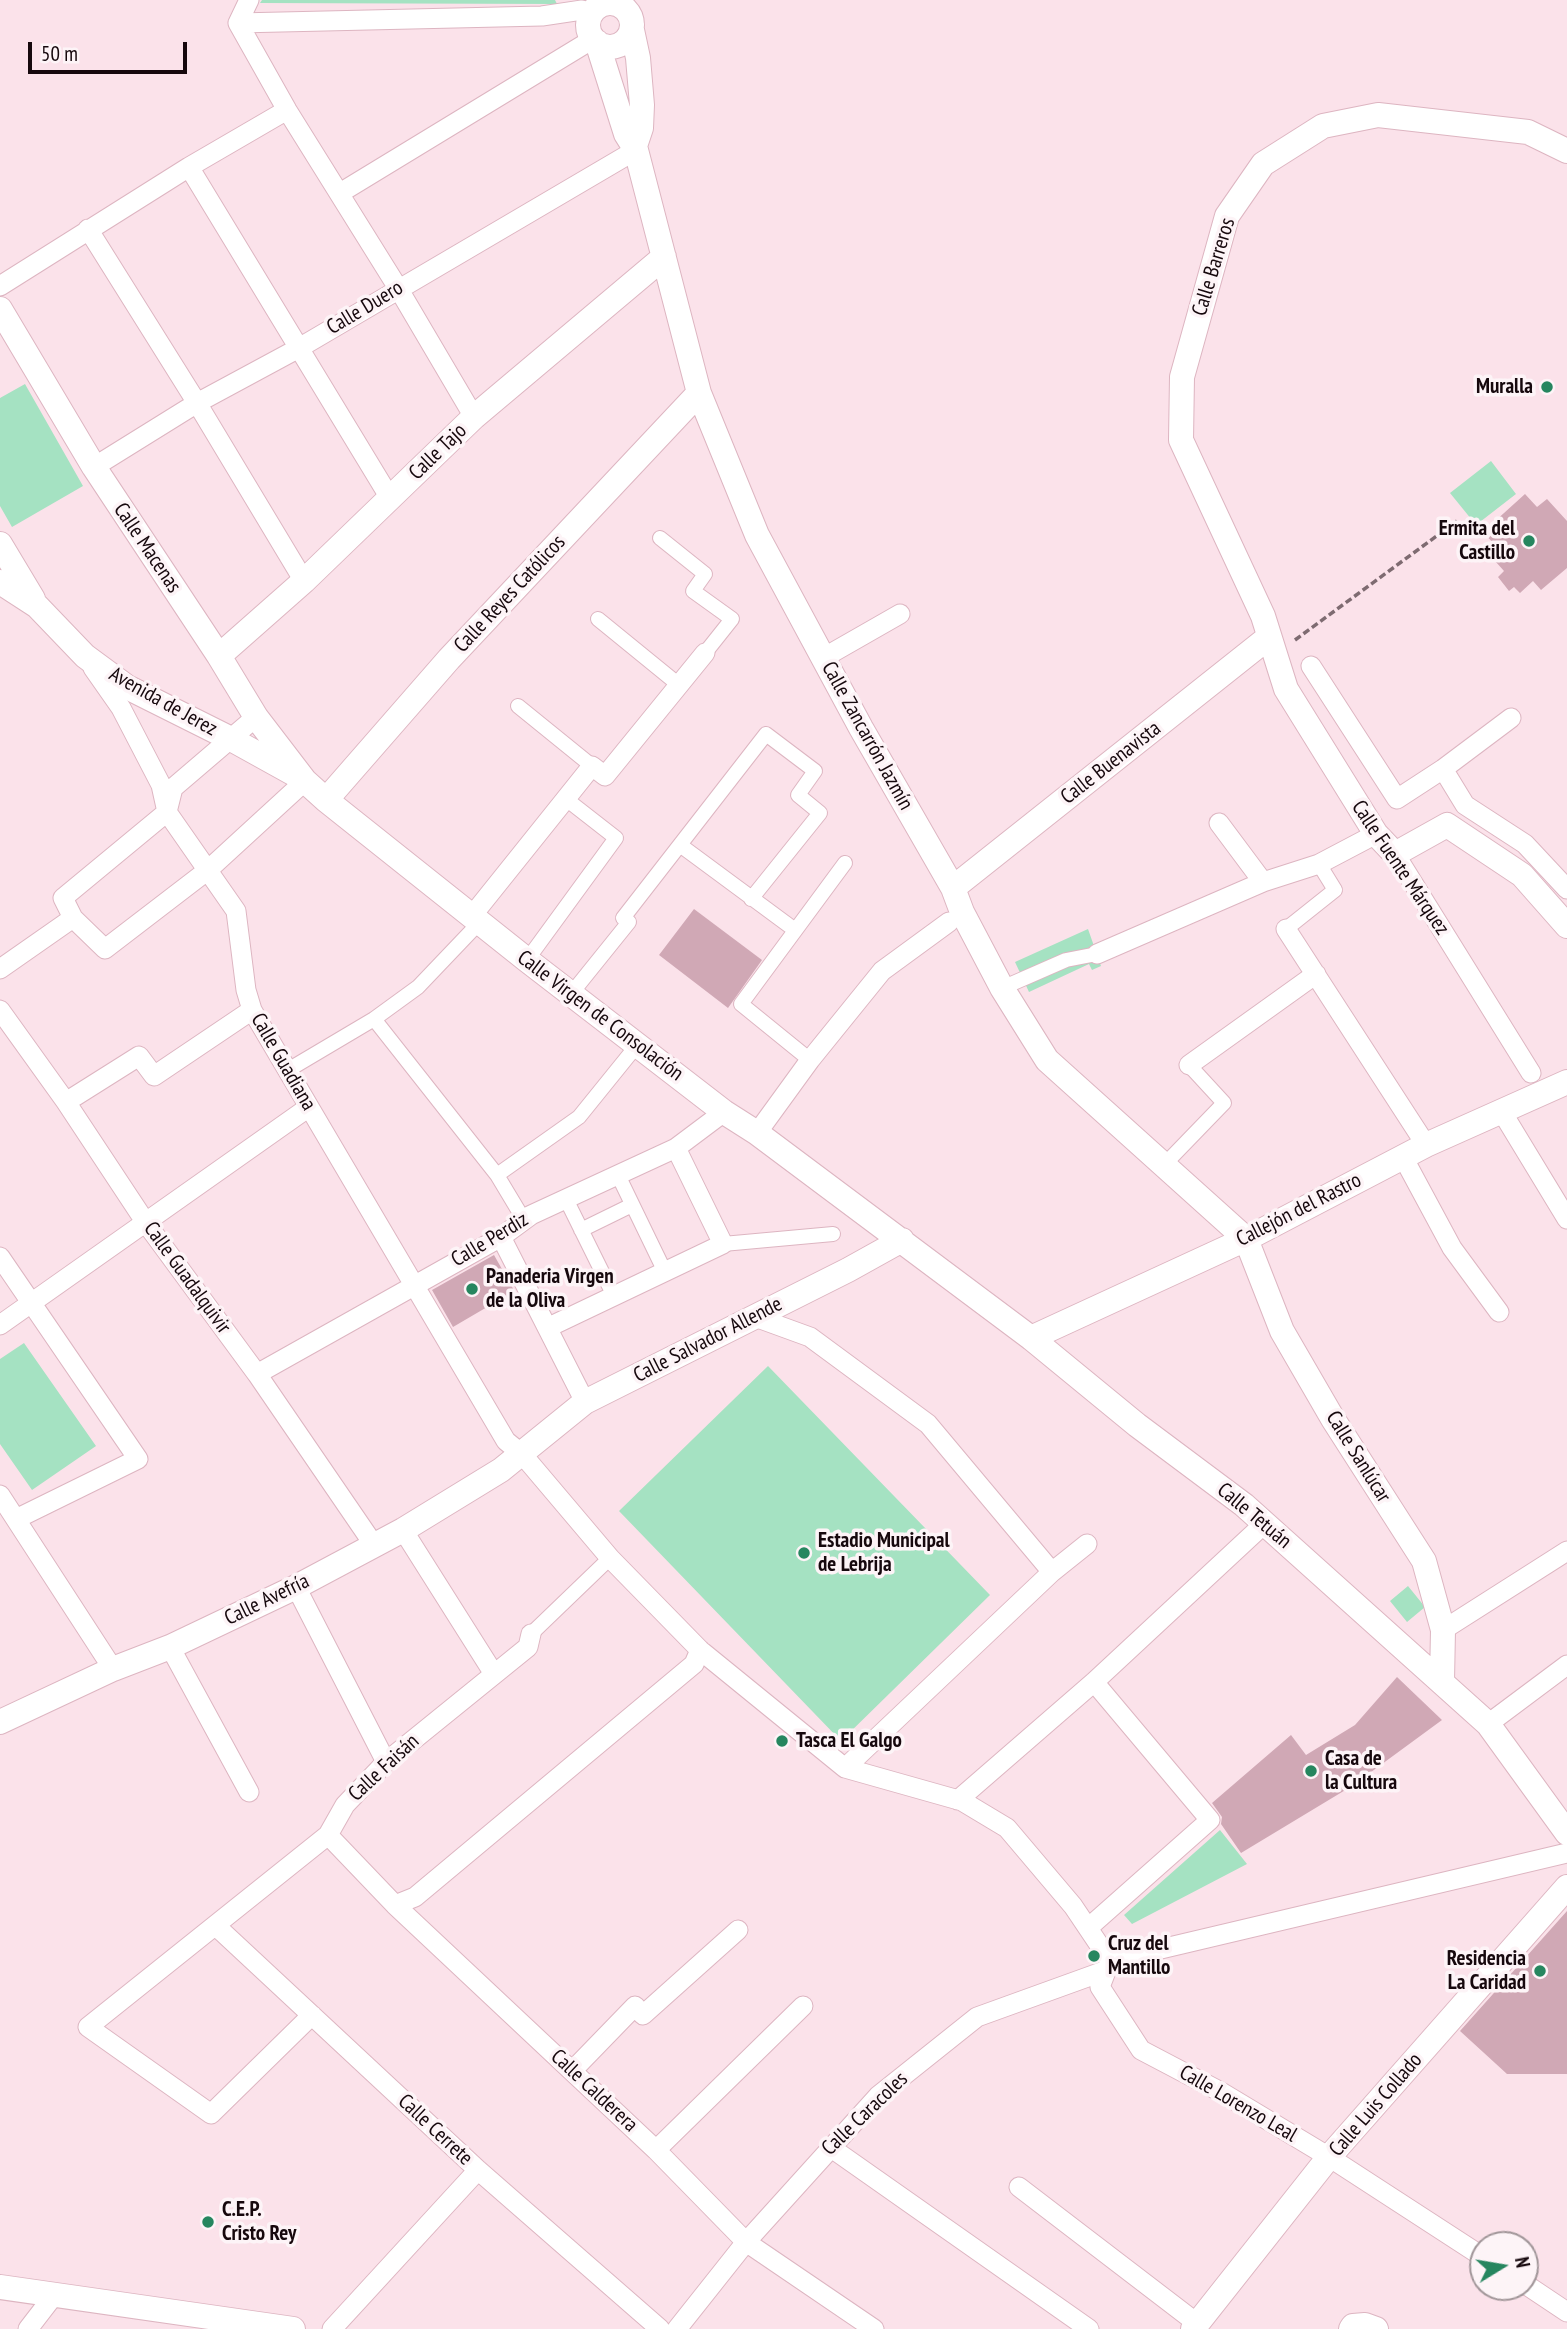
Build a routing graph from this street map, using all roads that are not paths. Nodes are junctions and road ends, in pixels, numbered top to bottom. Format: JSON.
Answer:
{"nodes":[{"id":1,"x":248,"y":0,"type":"edge"},
{"id":2,"x":602,"y":16,"type":"edge"},
{"id":3,"x":238,"y":23,"type":"junction"},
{"id":4,"x":287,"y":110,"type":"junction"},
{"id":5,"x":636,"y":148,"type":"junction"},
{"id":6,"x":1567,"y":151,"type":"edge"},
{"id":7,"x":189,"y":167,"type":"junction"},
{"id":8,"x":340,"y":193,"type":"junction"},
{"id":9,"x":89,"y":229,"type":"junction"},
{"id":10,"x":664,"y":257,"type":"junction"},
{"id":11,"x":0,"y":286,"type":"edge"},
{"id":12,"x":398,"y":288,"type":"junction"},
{"id":13,"x":0,"y":309,"type":"edge"},
{"id":14,"x":299,"y":348,"type":"junction"},
{"id":15,"x":699,"y":393,"type":"junction"},
{"id":16,"x":197,"y":403,"type":"junction"},
{"id":17,"x":474,"y":417,"type":"junction"},
{"id":18,"x":94,"y":467,"type":"junction"},
{"id":19,"x":390,"y":498,"type":"junction"},
{"id":20,"x":660,"y":538,"type":"dead end"},
{"id":21,"x":0,"y":544,"type":"edge"},
{"id":22,"x":304,"y":581,"type":"junction"},
{"id":23,"x":0,"y":582,"type":"edge"},
{"id":24,"x":37,"y":606,"type":"junction"},
{"id":25,"x":900,"y":614,"type":"dead end"},
{"id":26,"x":598,"y":619,"type":"dead end"},
{"id":27,"x":1269,"y":637,"type":"junction"},
{"id":28,"x":705,"y":653,"type":"joint"},
{"id":29,"x":85,"y":656,"type":"junction"},
{"id":30,"x":219,"y":656,"type":"junction"},
{"id":31,"x":823,"y":657,"type":"junction"},
{"id":32,"x":1311,"y":666,"type":"dead end"},
{"id":33,"x":679,"y":685,"type":"junction"},
{"id":34,"x":519,"y":706,"type":"dead end"},
{"id":35,"x":256,"y":716,"type":"junction"},
{"id":36,"x":1511,"y":718,"type":"dead end"},
{"id":37,"x":230,"y":739,"type":"junction"},
{"id":38,"x":1443,"y":769,"type":"junction"},
{"id":39,"x":599,"y":771,"type":"junction"},
{"id":40,"x":305,"y":780,"type":"junction"},
{"id":41,"x":566,"y":799,"type":"junction"},
{"id":42,"x":326,"y":800,"type":"junction"},
{"id":43,"x":167,"y":812,"type":"junction"},
{"id":44,"x":1219,"y":823,"type":"dead end"},
{"id":45,"x":1377,"y":834,"type":"junction"},
{"id":46,"x":680,"y":845,"type":"junction"},
{"id":47,"x":1395,"y":854,"type":"junction"},
{"id":48,"x":845,"y":863,"type":"dead end"},
{"id":49,"x":1319,"y":864,"type":"junction"},
{"id":50,"x":208,"y":870,"type":"junction"},
{"id":51,"x":1263,"y":882,"type":"junction"},
{"id":52,"x":953,"y":888,"type":"junction"},
{"id":53,"x":1567,"y":889,"type":"edge"},
{"id":54,"x":751,"y":899,"type":"junction"},
{"id":55,"x":955,"y":917,"type":"junction"},
{"id":56,"x":73,"y":918,"type":"junction"},
{"id":57,"x":475,"y":920,"type":"junction"},
{"id":58,"x":1567,"y":926,"type":"edge"},
{"id":59,"x":1286,"y":929,"type":"joint"},
{"id":60,"x":795,"y":930,"type":"junction"},
{"id":61,"x":1097,"y":954,"type":"joint"},
{"id":62,"x":527,"y":960,"type":"junction"},
{"id":63,"x":0,"y":969,"type":"edge"},
{"id":64,"x":1316,"y":974,"type":"junction"},
{"id":65,"x":1002,"y":988,"type":"junction"},
{"id":66,"x":571,"y":995,"type":"junction"},
{"id":67,"x":0,"y":1010,"type":"edge"},
{"id":68,"x":252,"y":1010,"type":"junction"},
{"id":69,"x":374,"y":1018,"type":"junction"},
{"id":70,"x":638,"y":1044,"type":"junction"},
{"id":71,"x":810,"y":1060,"type":"junction"},
{"id":72,"x":1189,"y":1065,"type":"joint"},
{"id":73,"x":288,"y":1070,"type":"junction"},
{"id":74,"x":1537,"y":1082,"type":"junction"},
{"id":75,"x":1567,"y":1082,"type":"edge"},
{"id":76,"x":66,"y":1102,"type":"junction"},
{"id":77,"x":309,"y":1107,"type":"junction"},
{"id":78,"x":724,"y":1112,"type":"junction"},
{"id":79,"x":1502,"y":1112,"type":"junction"},
{"id":80,"x":757,"y":1133,"type":"junction"},
{"id":81,"x":1426,"y":1145,"type":"junction"},
{"id":82,"x":676,"y":1148,"type":"junction"},
{"id":83,"x":1402,"y":1157,"type":"junction"},
{"id":84,"x":1164,"y":1165,"type":"junction"},
{"id":85,"x":497,"y":1175,"type":"junction"},
{"id":86,"x":618,"y":1175,"type":"junction"},
{"id":87,"x":566,"y":1199,"type":"junction"},
{"id":88,"x":632,"y":1205,"type":"junction"},
{"id":89,"x":1567,"y":1219,"type":"edge"},
{"id":90,"x":524,"y":1220,"type":"junction"},
{"id":91,"x":146,"y":1223,"type":"junction"},
{"id":92,"x":581,"y":1230,"type":"junction"},
{"id":93,"x":833,"y":1234,"type":"dead end"},
{"id":94,"x":501,"y":1237,"type":"junction"},
{"id":95,"x":1246,"y":1239,"type":"junction"},
{"id":96,"x":902,"y":1240,"type":"junction"},
{"id":97,"x":723,"y":1244,"type":"junction"},
{"id":98,"x":0,"y":1257,"type":"edge"},
{"id":99,"x":664,"y":1272,"type":"junction"},
{"id":100,"x":412,"y":1285,"type":"junction"},
{"id":101,"x":614,"y":1296,"type":"junction"},
{"id":102,"x":31,"y":1302,"type":"junction"},
{"id":103,"x":1499,"y":1312,"type":"dead end"},
{"id":104,"x":755,"y":1317,"type":"junction"},
{"id":105,"x":0,"y":1325,"type":"edge"},
{"id":106,"x":549,"y":1327,"type":"junction"},
{"id":107,"x":1031,"y":1338,"type":"junction"},
{"id":108,"x":257,"y":1374,"type":"junction"},
{"id":109,"x":585,"y":1402,"type":"junction"},
{"id":110,"x":522,"y":1454,"type":"junction"},
{"id":111,"x":0,"y":1495,"type":"edge"},
{"id":112,"x":16,"y":1519,"type":"junction"},
{"id":113,"x":1264,"y":1524,"type":"junction"},
{"id":114,"x":403,"y":1530,"type":"junction"},
{"id":115,"x":1087,"y":1544,"type":"dead end"},
{"id":116,"x":374,"y":1545,"type":"junction"},
{"id":117,"x":1567,"y":1551,"type":"edge"},
{"id":118,"x":610,"y":1559,"type":"junction"},
{"id":119,"x":1052,"y":1572,"type":"junction"},
{"id":120,"x":296,"y":1587,"type":"junction"},
{"id":121,"x":1443,"y":1630,"type":"junction"},
{"id":122,"x":531,"y":1634,"type":"joint"},
{"id":123,"x":170,"y":1647,"type":"junction"},
{"id":124,"x":700,"y":1650,"type":"junction"},
{"id":125,"x":1567,"y":1665,"type":"edge"},
{"id":126,"x":113,"y":1669,"type":"junction"},
{"id":127,"x":494,"y":1674,"type":"junction"},
{"id":128,"x":1442,"y":1681,"type":"junction"},
{"id":129,"x":1094,"y":1682,"type":"junction"},
{"id":130,"x":0,"y":1722,"type":"edge"},
{"id":131,"x":1488,"y":1724,"type":"junction"},
{"id":132,"x":386,"y":1762,"type":"junction"},
{"id":133,"x":845,"y":1768,"type":"junction"},
{"id":134,"x":249,"y":1792,"type":"dead end"},
{"id":135,"x":958,"y":1800,"type":"junction"},
{"id":136,"x":1567,"y":1833,"type":"edge"},
{"id":137,"x":328,"y":1835,"type":"junction"},
{"id":138,"x":1567,"y":1853,"type":"edge"},
{"id":139,"x":1567,"y":1887,"type":"edge"},
{"id":140,"x":395,"y":1905,"type":"junction"},
{"id":141,"x":216,"y":1926,"type":"junction"},
{"id":142,"x":1088,"y":1928,"type":"junction"},
{"id":143,"x":738,"y":1930,"type":"dead end"},
{"id":144,"x":1109,"y":1965,"type":"junction"},
{"id":145,"x":803,"y":2006,"type":"dead end"},
{"id":146,"x":312,"y":2015,"type":"junction"},
{"id":147,"x":572,"y":2071,"type":"junction"},
{"id":148,"x":830,"y":2147,"type":"junction"},
{"id":149,"x":656,"y":2150,"type":"junction"},
{"id":150,"x":1329,"y":2157,"type":"junction"},
{"id":151,"x":478,"y":2170,"type":"junction"},
{"id":152,"x":1019,"y":2187,"type":"dead end"},
{"id":153,"x":746,"y":2242,"type":"junction"},
{"id":154,"x":1469,"y":2248,"type":"edge"},
{"id":155,"x":0,"y":2287,"type":"edge"},
{"id":156,"x":1539,"y":2293,"type":"edge"},
{"id":157,"x":55,"y":2294,"type":"junction"},
{"id":158,"x":1567,"y":2312,"type":"edge"},
{"id":159,"x":238,"y":2326,"type":"edge"},
{"id":160,"x":1199,"y":2327,"type":"edge"},
{"id":161,"x":28,"y":2329,"type":"edge"},
{"id":162,"x":293,"y":2329,"type":"edge"},
{"id":163,"x":332,"y":2329,"type":"edge"},
{"id":164,"x":660,"y":2329,"type":"edge"},
{"id":165,"x":677,"y":2329,"type":"edge"},
{"id":166,"x":874,"y":2329,"type":"edge"},
{"id":167,"x":1089,"y":2329,"type":"edge"},
{"id":168,"x":1351,"y":2329,"type":"edge"},
{"id":169,"x":1376,"y":2329,"type":"edge"}],
"edges":[{"from":1,"to":3,"type":"street"},
{"from":2,"to":3,"type":"street"},
{"from":2,"to":5,"type":"street","name":"Calle Zancarrón Jazmín"},
{"from":2,"to":5,"type":"street","name":"Calle Zancarrón Jazmín"},
{"from":2,"to":8,"type":"street"},
{"from":3,"to":4,"type":"street"},
{"from":4,"to":7,"type":"street"},
{"from":4,"to":8,"type":"street"},
{"from":5,"to":10,"type":"street","name":"Calle Zancarrón Jazmín"},
{"from":5,"to":12,"type":"street","name":"Calle Duero"},
{"from":6,"to":27,"type":"street","name":"Calle Barreros"},
{"from":7,"to":9,"type":"street"},
{"from":7,"to":14,"type":"street"},
{"from":8,"to":12,"type":"street"},
{"from":9,"to":11,"type":"street"},
{"from":9,"to":16,"type":"street"},
{"from":10,"to":15,"type":"street","name":"Calle Zancarrón Jazmín"},
{"from":10,"to":17,"type":"street","name":"Calle Tajo"},
{"from":12,"to":14,"type":"street","name":"Calle Duero"},
{"from":12,"to":17,"type":"street"},
{"from":13,"to":18,"type":"street","name":"Calle Macenas"},
{"from":14,"to":16,"type":"street","name":"Calle Duero"},
{"from":14,"to":19,"type":"street"},
{"from":15,"to":31,"type":"street","name":"Calle Zancarrón Jazmín"},
{"from":15,"to":42,"type":"street","name":"Calle Reyes Católicos"},
{"from":16,"to":18,"type":"street","name":"Calle Duero"},
{"from":16,"to":22,"type":"street"},
{"from":17,"to":19,"type":"street","name":"Calle Tajo"},
{"from":18,"to":30,"type":"street","name":"Calle Macenas"},
{"from":19,"to":22,"type":"street","name":"Calle Tajo"},
{"from":20,"to":28,"type":"street"},
{"from":21,"to":24,"type":"street"},
{"from":22,"to":30,"type":"street","name":"Calle Tajo"},
{"from":23,"to":24,"type":"street","name":"Avenida de Jerez"},
{"from":24,"to":29,"type":"street","name":"Avenida de Jerez"},
{"from":25,"to":31,"type":"street"},
{"from":26,"to":33,"type":"street"},
{"from":27,"to":45,"type":"street","name":"Calle Fuente Márquez"},
{"from":27,"to":52,"type":"street","name":"Calle Buenavista"},
{"from":28,"to":33,"type":"street"},
{"from":29,"to":37,"type":"street","name":"Avenida de Jerez"},
{"from":29,"to":43,"type":"street","name":"Calle Guadiana"},
{"from":30,"to":35,"type":"street","name":"Calle Macenas"},
{"from":31,"to":52,"type":"street","name":"Calle Zancarrón Jazmín"},
{"from":32,"to":38,"type":"street"},
{"from":33,"to":39,"type":"street"},
{"from":34,"to":39,"type":"street"},
{"from":35,"to":37,"type":"street"},
{"from":35,"to":40,"type":"street","name":"Calle Macenas"},
{"from":36,"to":38,"type":"street"},
{"from":37,"to":40,"type":"street","name":"Avenida de Jerez"},
{"from":37,"to":43,"type":"street"},
{"from":38,"to":53,"type":"street"},
{"from":39,"to":41,"type":"street"},
{"from":40,"to":42,"type":"street","name":"Calle Virgen de Consolación"},
{"from":40,"to":50,"type":"street"},
{"from":41,"to":57,"type":"street"},
{"from":41,"to":62,"type":"street"},
{"from":42,"to":57,"type":"street","name":"Calle Virgen de Consolación"},
{"from":43,"to":50,"type":"street","name":"Calle Guadiana"},
{"from":43,"to":56,"type":"street"},
{"from":44,"to":51,"type":"street"},
{"from":45,"to":47,"type":"street","name":"Calle Fuente Márquez"},
{"from":45,"to":49,"type":"street"},
{"from":46,"to":54,"type":"street"},
{"from":46,"to":54,"type":"street"},
{"from":46,"to":66,"type":"street"},
{"from":47,"to":58,"type":"street"},
{"from":47,"to":74,"type":"street","name":"Calle Fuente Márquez"},
{"from":48,"to":60,"type":"street"},
{"from":49,"to":51,"type":"street"},
{"from":49,"to":59,"type":"street"},
{"from":50,"to":56,"type":"street"},
{"from":50,"to":68,"type":"street","name":"Calle Guadiana"},
{"from":51,"to":61,"type":"street"},
{"from":52,"to":55,"type":"street","name":"Calle Zancarrón Jazmín"},
{"from":54,"to":60,"type":"street"},
{"from":55,"to":65,"type":"street","name":"Calle Zancarrón Jazmín"},
{"from":55,"to":71,"type":"street"},
{"from":56,"to":63,"type":"street"},
{"from":57,"to":62,"type":"street","name":"Calle Virgen de Consolación"},
{"from":57,"to":69,"type":"street"},
{"from":59,"to":64,"type":"street"},
{"from":60,"to":71,"type":"street"},
{"from":61,"to":65,"type":"street"},
{"from":62,"to":66,"type":"street","name":"Calle Virgen de Consolación"},
{"from":64,"to":72,"type":"street"},
{"from":64,"to":81,"type":"street"},
{"from":65,"to":84,"type":"street","name":"Calle Zancarrón Jazmín"},
{"from":66,"to":70,"type":"street","name":"Calle Virgen de Consolación"},
{"from":67,"to":76,"type":"street","name":"Calle Guadalquivir"},
{"from":68,"to":73,"type":"street","name":"Calle Guadiana"},
{"from":68,"to":76,"type":"street"},
{"from":69,"to":73,"type":"street"},
{"from":69,"to":85,"type":"street"},
{"from":70,"to":78,"type":"street","name":"Calle Virgen de Consolación"},
{"from":70,"to":85,"type":"street"},
{"from":71,"to":80,"type":"street"},
{"from":72,"to":84,"type":"street"},
{"from":73,"to":77,"type":"street","name":"Calle Guadiana"},
{"from":74,"to":75,"type":"street","name":"Callejón del Rastro"},
{"from":74,"to":79,"type":"street","name":"Callejón del Rastro"},
{"from":76,"to":91,"type":"street","name":"Calle Guadalquivir"},
{"from":77,"to":91,"type":"street"},
{"from":77,"to":100,"type":"street","name":"Calle Guadiana"},
{"from":78,"to":80,"type":"street","name":"Calle Virgen de Consolación"},
{"from":78,"to":82,"type":"street","name":"Calle Perdiz"},
{"from":79,"to":81,"type":"street","name":"Callejón del Rastro"},
{"from":79,"to":89,"type":"street"},
{"from":80,"to":96,"type":"street","name":"Calle Virgen de Consolación"},
{"from":81,"to":83,"type":"street","name":"Callejón del Rastro"},
{"from":82,"to":86,"type":"street","name":"Calle Perdiz"},
{"from":82,"to":97,"type":"street"},
{"from":83,"to":95,"type":"street","name":"Callejón del Rastro"},
{"from":83,"to":103,"type":"street"},
{"from":84,"to":95,"type":"street","name":"Calle Zancarrón Jazmín"},
{"from":85,"to":90,"type":"street"},
{"from":86,"to":87,"type":"street","name":"Calle Perdiz"},
{"from":86,"to":88,"type":"street"},
{"from":87,"to":90,"type":"street","name":"Calle Perdiz"},
{"from":87,"to":92,"type":"street"},
{"from":88,"to":92,"type":"street"},
{"from":88,"to":99,"type":"street"},
{"from":90,"to":94,"type":"street","name":"Calle Perdiz"},
{"from":91,"to":102,"type":"street"},
{"from":91,"to":108,"type":"street","name":"Calle Guadalquivir"},
{"from":92,"to":101,"type":"street"},
{"from":93,"to":97,"type":"street"},
{"from":94,"to":100,"type":"street","name":"Calle Perdiz"},
{"from":94,"to":106,"type":"street"},
{"from":95,"to":107,"type":"street","name":"Callejón del Rastro"},
{"from":95,"to":121,"type":"street","name":"Calle Sanlúcar"},
{"from":96,"to":104,"type":"street","name":"Calle Salvador Allende"},
{"from":96,"to":107,"type":"street","name":"Calle Tetuán"},
{"from":97,"to":99,"type":"street"},
{"from":98,"to":102,"type":"street"},
{"from":99,"to":101,"type":"street"},
{"from":100,"to":108,"type":"street","name":"Calle Perdiz"},
{"from":100,"to":110,"type":"street","name":"Calle Guadiana"},
{"from":101,"to":106,"type":"street"},
{"from":102,"to":105,"type":"street"},
{"from":102,"to":112,"type":"street"},
{"from":104,"to":109,"type":"street","name":"Calle Salvador Allende"},
{"from":104,"to":119,"type":"street"},
{"from":106,"to":109,"type":"street"},
{"from":107,"to":113,"type":"street","name":"Calle Tetuán"},
{"from":108,"to":116,"type":"street","name":"Calle Guadalquivir"},
{"from":109,"to":110,"type":"street","name":"Calle Salvador Allende"},
{"from":110,"to":114,"type":"street","name":"Calle Avefría"},
{"from":110,"to":118,"type":"street","name":"Calle Guadiana"},
{"from":111,"to":112,"type":"street"},
{"from":112,"to":126,"type":"street"},
{"from":113,"to":128,"type":"street","name":"Calle Tetuán"},
{"from":113,"to":129,"type":"street"},
{"from":114,"to":116,"type":"street","name":"Calle Avefría"},
{"from":114,"to":127,"type":"street"},
{"from":115,"to":119,"type":"street"},
{"from":116,"to":120,"type":"street","name":"Calle Avefría"},
{"from":117,"to":121,"type":"street"},
{"from":118,"to":122,"type":"street","name":"Calle Faisán"},
{"from":118,"to":124,"type":"street","name":"Calle Guadiana"},
{"from":119,"to":133,"type":"street"},
{"from":120,"to":123,"type":"street","name":"Calle Avefría"},
{"from":120,"to":132,"type":"street"},
{"from":121,"to":128,"type":"street","name":"Calle Sanlúcar"},
{"from":122,"to":127,"type":"street","name":"Calle Faisán"},
{"from":123,"to":126,"type":"street","name":"Calle Avefría"},
{"from":123,"to":134,"type":"street"},
{"from":124,"to":133,"type":"street","name":"Calle Guadiana"},
{"from":124,"to":140,"type":"street"},
{"from":125,"to":131,"type":"street"},
{"from":126,"to":130,"type":"street","name":"Calle Avefría"},
{"from":127,"to":132,"type":"street","name":"Calle Faisán"},
{"from":128,"to":131,"type":"street","name":"Calle Tetuán"},
{"from":129,"to":135,"type":"street"},
{"from":129,"to":142,"type":"street"},
{"from":131,"to":136,"type":"street","name":"Calle Tetuán"},
{"from":132,"to":137,"type":"street","name":"Calle Faisán"},
{"from":133,"to":135,"type":"street"},
{"from":135,"to":142,"type":"street"},
{"from":137,"to":140,"type":"street","name":"Calle Calderera"},
{"from":137,"to":141,"type":"street","name":"Calle Faisán"},
{"from":138,"to":144,"type":"street","name":"Calle Caracoles"},
{"from":139,"to":150,"type":"street","name":"Calle Luis Collado"},
{"from":140,"to":147,"type":"street","name":"Calle Calderera"},
{"from":141,"to":146,"type":"street","name":"Calle Cerrete"},
{"from":141,"to":146,"type":"street","name":"Calle Faisán"},
{"from":142,"to":144,"type":"street"},
{"from":143,"to":147,"type":"street"},
{"from":144,"to":148,"type":"street","name":"Calle Caracoles"},
{"from":144,"to":150,"type":"street","name":"Calle Lorenzo Leal"},
{"from":145,"to":149,"type":"street"},
{"from":146,"to":151,"type":"street","name":"Calle Cerrete"},
{"from":147,"to":149,"type":"street","name":"Calle Calderera"},
{"from":148,"to":153,"type":"street","name":"Calle Caracoles"},
{"from":148,"to":167,"type":"street"},
{"from":149,"to":153,"type":"street","name":"Calle Calderera"},
{"from":150,"to":154,"type":"street","name":"Calle Lorenzo Leal"},
{"from":150,"to":160,"type":"street","name":"Calle Luis Collado"},
{"from":151,"to":163,"type":"street"},
{"from":151,"to":164,"type":"street","name":"Calle Cerrete"},
{"from":152,"to":160,"type":"street"},
{"from":153,"to":165,"type":"street","name":"Calle Caracoles"},
{"from":153,"to":166,"type":"street","name":"Calle Calderera"},
{"from":155,"to":157,"type":"street"},
{"from":156,"to":158,"type":"street"},
{"from":157,"to":159,"type":"street"},
{"from":157,"to":161,"type":"street"},
{"from":159,"to":162,"type":"street"},
{"from":168,"to":169,"type":"street"}]}
